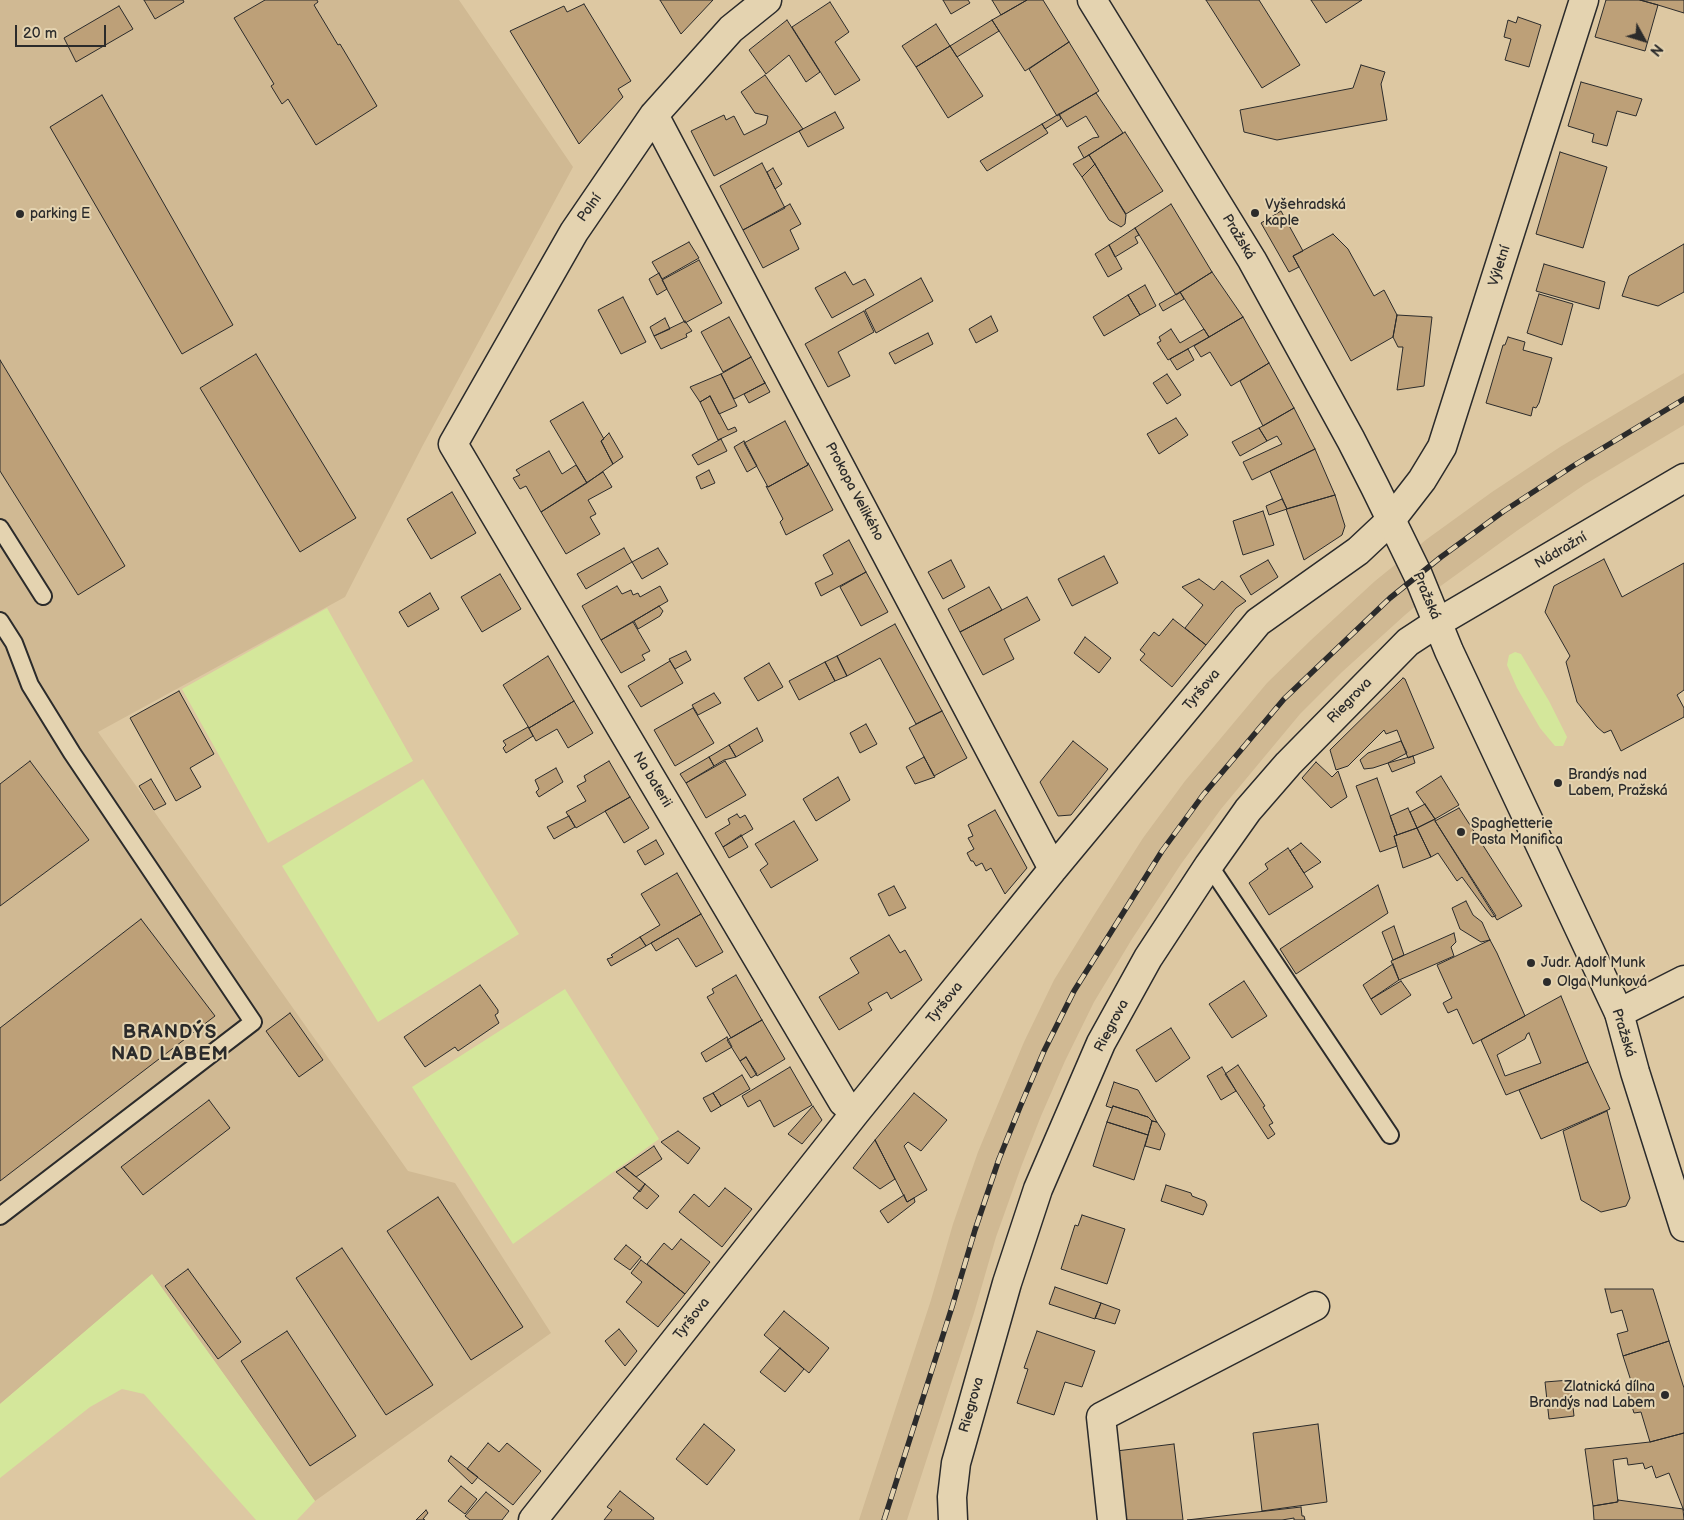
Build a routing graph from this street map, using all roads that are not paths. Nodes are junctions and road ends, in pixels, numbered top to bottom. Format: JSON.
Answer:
{"nodes":[{"id":1,"x":767,"y":0,"type":"edge"},
{"id":2,"x":1092,"y":0,"type":"edge"},
{"id":3,"x":1584,"y":0,"type":"edge"},
{"id":4,"x":654,"y":115,"type":"junction"},
{"id":5,"x":453,"y":444,"type":"joint"},
{"id":6,"x":1684,"y":478,"type":"edge"},
{"id":7,"x":1390,"y":520,"type":"junction"},
{"id":8,"x":0,"y":528,"type":"edge"},
{"id":9,"x":43,"y":596,"type":"dead end"},
{"id":10,"x":0,"y":621,"type":"edge"},
{"id":11,"x":1437,"y":623,"type":"junction"},
{"id":12,"x":1209,"y":865,"type":"junction"},
{"id":13,"x":1054,"y":869,"type":"junction"},
{"id":14,"x":1684,"y":980,"type":"edge"},
{"id":15,"x":1619,"y":1013,"type":"junction"},
{"id":16,"x":855,"y":1113,"type":"junction"},
{"id":17,"x":1390,"y":1135,"type":"dead end"},
{"id":18,"x":0,"y":1216,"type":"edge"},
{"id":19,"x":1684,"y":1227,"type":"edge"},
{"id":20,"x":1315,"y":1306,"type":"dead end"},
{"id":21,"x":533,"y":1520,"type":"edge"},
{"id":22,"x":954,"y":1520,"type":"edge"},
{"id":23,"x":1112,"y":1520,"type":"edge"}],
"edges":[{"from":1,"to":4,"type":"street","name":"Polní"},
{"from":2,"to":7,"type":"street","name":"Pražská"},
{"from":3,"to":7,"type":"street","name":"Výletní"},
{"from":4,"to":5,"type":"street","name":"Polní"},
{"from":4,"to":13,"type":"street","name":"Prokopa Velikého"},
{"from":5,"to":16,"type":"street","name":"Na baterii"},
{"from":6,"to":11,"type":"street","name":"Nádražní"},
{"from":7,"to":11,"type":"street","name":"Pražská"},
{"from":7,"to":13,"type":"street","name":"Tyršova"},
{"from":8,"to":9,"type":"lane"},
{"from":10,"to":18,"type":"lane"},
{"from":11,"to":12,"type":"street","name":"Riegrova"},
{"from":11,"to":15,"type":"street","name":"Pražská"},
{"from":12,"to":17,"type":"lane"},
{"from":12,"to":22,"type":"street","name":"Riegrova"},
{"from":13,"to":16,"type":"street","name":"Tyršova"},
{"from":14,"to":15,"type":"street"},
{"from":15,"to":19,"type":"street","name":"Pražská"},
{"from":16,"to":21,"type":"street","name":"Tyršova"},
{"from":20,"to":23,"type":"street"}]}
